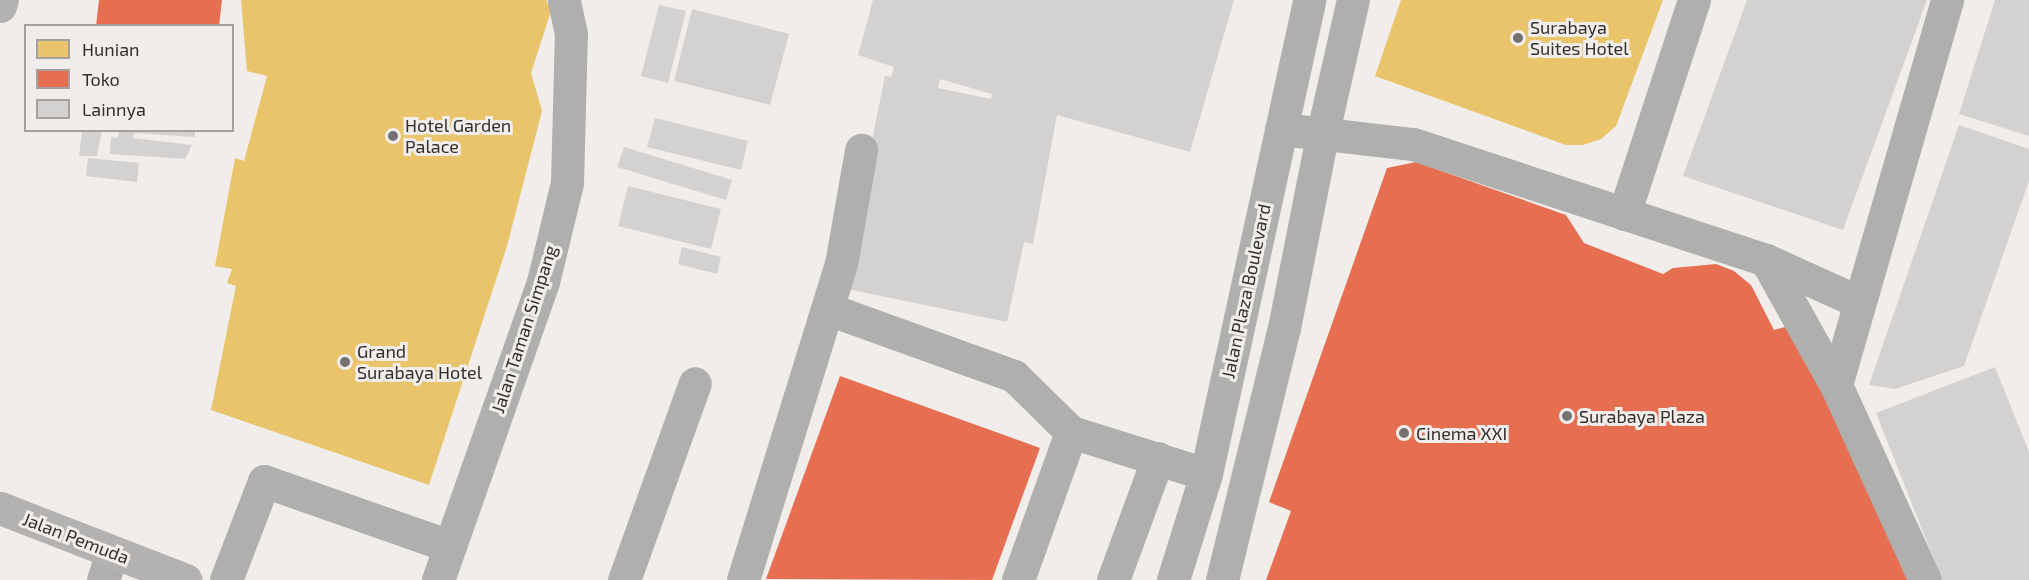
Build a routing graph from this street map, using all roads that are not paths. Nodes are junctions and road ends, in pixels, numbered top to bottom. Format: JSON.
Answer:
{"nodes":[{"id":1,"x":2,"y":0,"type":"edge"},
{"id":2,"x":564,"y":0,"type":"edge"},
{"id":3,"x":1309,"y":0,"type":"edge"},
{"id":4,"x":1694,"y":0,"type":"edge"},
{"id":5,"x":1947,"y":0,"type":"edge"},
{"id":6,"x":1354,"y":2,"type":"edge"},
{"id":7,"x":0,"y":6,"type":"edge"},
{"id":8,"x":1281,"y":129,"type":"junction"},
{"id":9,"x":1322,"y":136,"type":"junction"},
{"id":10,"x":861,"y":150,"type":"dead end"},
{"id":11,"x":1624,"y":214,"type":"junction"},
{"id":12,"x":1766,"y":260,"type":"junction"},
{"id":13,"x":1860,"y":302,"type":"junction"},
{"id":14,"x":828,"y":309,"type":"junction"},
{"id":15,"x":695,"y":383,"type":"dead end"},
{"id":16,"x":1836,"y":385,"type":"junction"},
{"id":17,"x":1071,"y":432,"type":"junction"},
{"id":18,"x":1158,"y":458,"type":"junction"},
{"id":19,"x":1206,"y":474,"type":"junction"},
{"id":20,"x":0,"y":508,"type":"edge"},
{"id":21,"x":450,"y":546,"type":"junction"},
{"id":22,"x":107,"y":566,"type":"edge"},
{"id":23,"x":186,"y":580,"type":"edge"},
{"id":24,"x":226,"y":580,"type":"edge"},
{"id":25,"x":438,"y":580,"type":"edge"},
{"id":26,"x":624,"y":580,"type":"edge"},
{"id":27,"x":743,"y":580,"type":"edge"},
{"id":28,"x":1018,"y":580,"type":"edge"},
{"id":29,"x":1113,"y":580,"type":"edge"},
{"id":30,"x":1173,"y":580,"type":"edge"},
{"id":31,"x":1222,"y":580,"type":"edge"},
{"id":32,"x":1925,"y":580,"type":"edge"}],
"edges":[{"from":1,"to":7,"type":"main road"},
{"from":2,"to":21,"type":"street","name":"Jalan Taman Simpang"},
{"from":3,"to":8,"type":"street","name":"Jalan Plaza Boulevard"},
{"from":4,"to":11,"type":"street"},
{"from":5,"to":13,"type":"street"},
{"from":6,"to":9,"type":"street"},
{"from":8,"to":9,"type":"street"},
{"from":8,"to":19,"type":"street","name":"Jalan Plaza Boulevard"},
{"from":9,"to":11,"type":"street"},
{"from":9,"to":31,"type":"street"},
{"from":10,"to":14,"type":"street"},
{"from":11,"to":12,"type":"street"},
{"from":12,"to":13,"type":"street"},
{"from":12,"to":16,"type":"street"},
{"from":13,"to":16,"type":"street"},
{"from":14,"to":17,"type":"street"},
{"from":14,"to":27,"type":"street"},
{"from":15,"to":26,"type":"street"},
{"from":16,"to":32,"type":"street"},
{"from":17,"to":18,"type":"street"},
{"from":17,"to":28,"type":"street"},
{"from":18,"to":19,"type":"street"},
{"from":18,"to":29,"type":"street"},
{"from":19,"to":30,"type":"street","name":"Jalan Plaza Boulevard"},
{"from":20,"to":22,"type":"main road","name":"Jalan Pemuda"},
{"from":21,"to":24,"type":"street"},
{"from":21,"to":25,"type":"street","name":"Jalan Taman Simpang"},
{"from":22,"to":23,"type":"main road","name":"Jalan Pemuda"}]}
